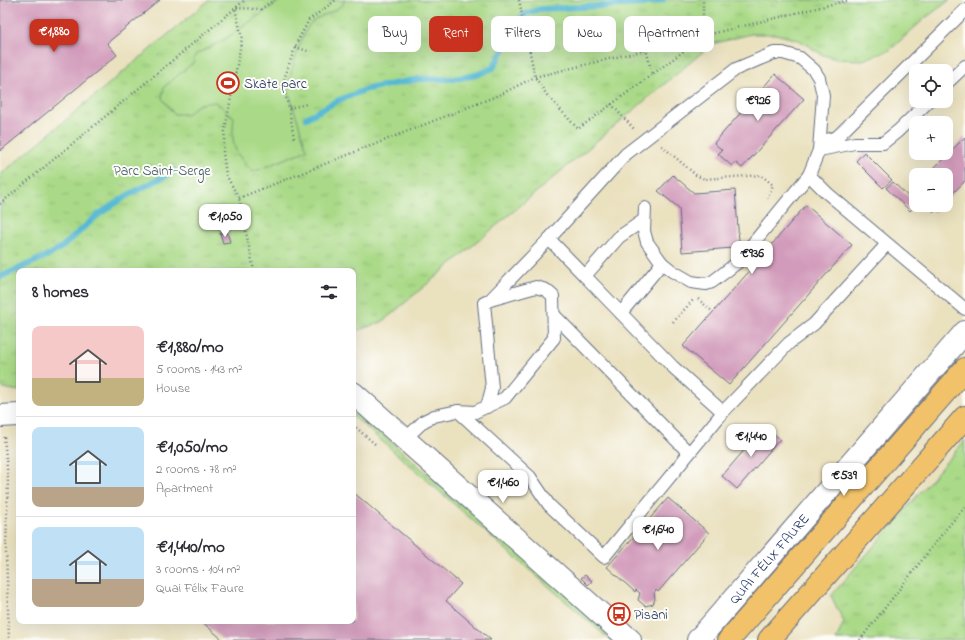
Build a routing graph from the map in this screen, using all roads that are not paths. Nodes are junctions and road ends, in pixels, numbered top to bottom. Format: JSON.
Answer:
{"nodes":[{"id":1,"x":965,"y":10,"type":"edge"},
{"id":2,"x":965,"y":66,"type":"edge"},
{"id":3,"x":953,"y":77,"type":"edge"},
{"id":4,"x":922,"y":108,"type":"edge"},
{"id":5,"x":820,"y":146,"type":"junction"},
{"id":6,"x":809,"y":175,"type":"junction"},
{"id":7,"x":549,"y":239,"type":"junction"},
{"id":8,"x":887,"y":244,"type":"junction"},
{"id":9,"x":662,"y":263,"type":"junction"},
{"id":10,"x":585,"y":276,"type":"junction"},
{"id":11,"x":490,"y":300,"type":"junction"},
{"id":12,"x":965,"y":309,"type":"edge"},
{"id":13,"x":621,"y":313,"type":"junction"},
{"id":14,"x":554,"y":315,"type":"junction"},
{"id":15,"x":965,"y":332,"type":"edge"},
{"id":16,"x":965,"y":369,"type":"edge"},
{"id":17,"x":356,"y":396,"type":"edge"},
{"id":18,"x":487,"y":406,"type":"junction"},
{"id":19,"x":458,"y":411,"type":"junction"},
{"id":20,"x":723,"y":412,"type":"junction"},
{"id":21,"x":16,"y":417,"type":"edge"},
{"id":22,"x":965,"y":417,"type":"edge"},
{"id":23,"x":2,"y":425,"type":"edge"},
{"id":24,"x":404,"y":439,"type":"junction"},
{"id":25,"x":689,"y":453,"type":"junction"},
{"id":26,"x":630,"y":640,"type":"edge"},
{"id":27,"x":698,"y":640,"type":"edge"},
{"id":28,"x":729,"y":640,"type":"edge"},
{"id":29,"x":769,"y":640,"type":"edge"}],
"edges":[{"from":1,"to":5,"type":"lane"},
{"from":2,"to":3,"type":"lane"},
{"from":4,"to":5,"type":"lane"},
{"from":5,"to":6,"type":"lane"},
{"from":5,"to":7,"type":"lane"},
{"from":6,"to":8,"type":"lane"},
{"from":6,"to":9,"type":"lane"},
{"from":7,"to":10,"type":"lane"},
{"from":7,"to":11,"type":"lane"},
{"from":8,"to":12,"type":"lane"},
{"from":8,"to":20,"type":"lane"},
{"from":9,"to":10,"type":"lane"},
{"from":9,"to":13,"type":"lane"},
{"from":10,"to":13,"type":"lane"},
{"from":11,"to":14,"type":"lane"},
{"from":11,"to":18,"type":"lane"},
{"from":13,"to":20,"type":"lane"},
{"from":14,"to":18,"type":"lane"},
{"from":14,"to":25,"type":"lane"},
{"from":15,"to":27,"type":"street","name":"QUAI FÉLIX FAURE"},
{"from":16,"to":28,"type":"highway","name":"QUAI FÉLIX FAURE"},
{"from":17,"to":24,"type":"street"},
{"from":18,"to":19,"type":"lane"},
{"from":19,"to":24,"type":"lane"},
{"from":19,"to":25,"type":"lane"},
{"from":20,"to":25,"type":"lane"},
{"from":21,"to":23,"type":"street"},
{"from":22,"to":29,"type":"highway"},
{"from":24,"to":26,"type":"street"}]}
